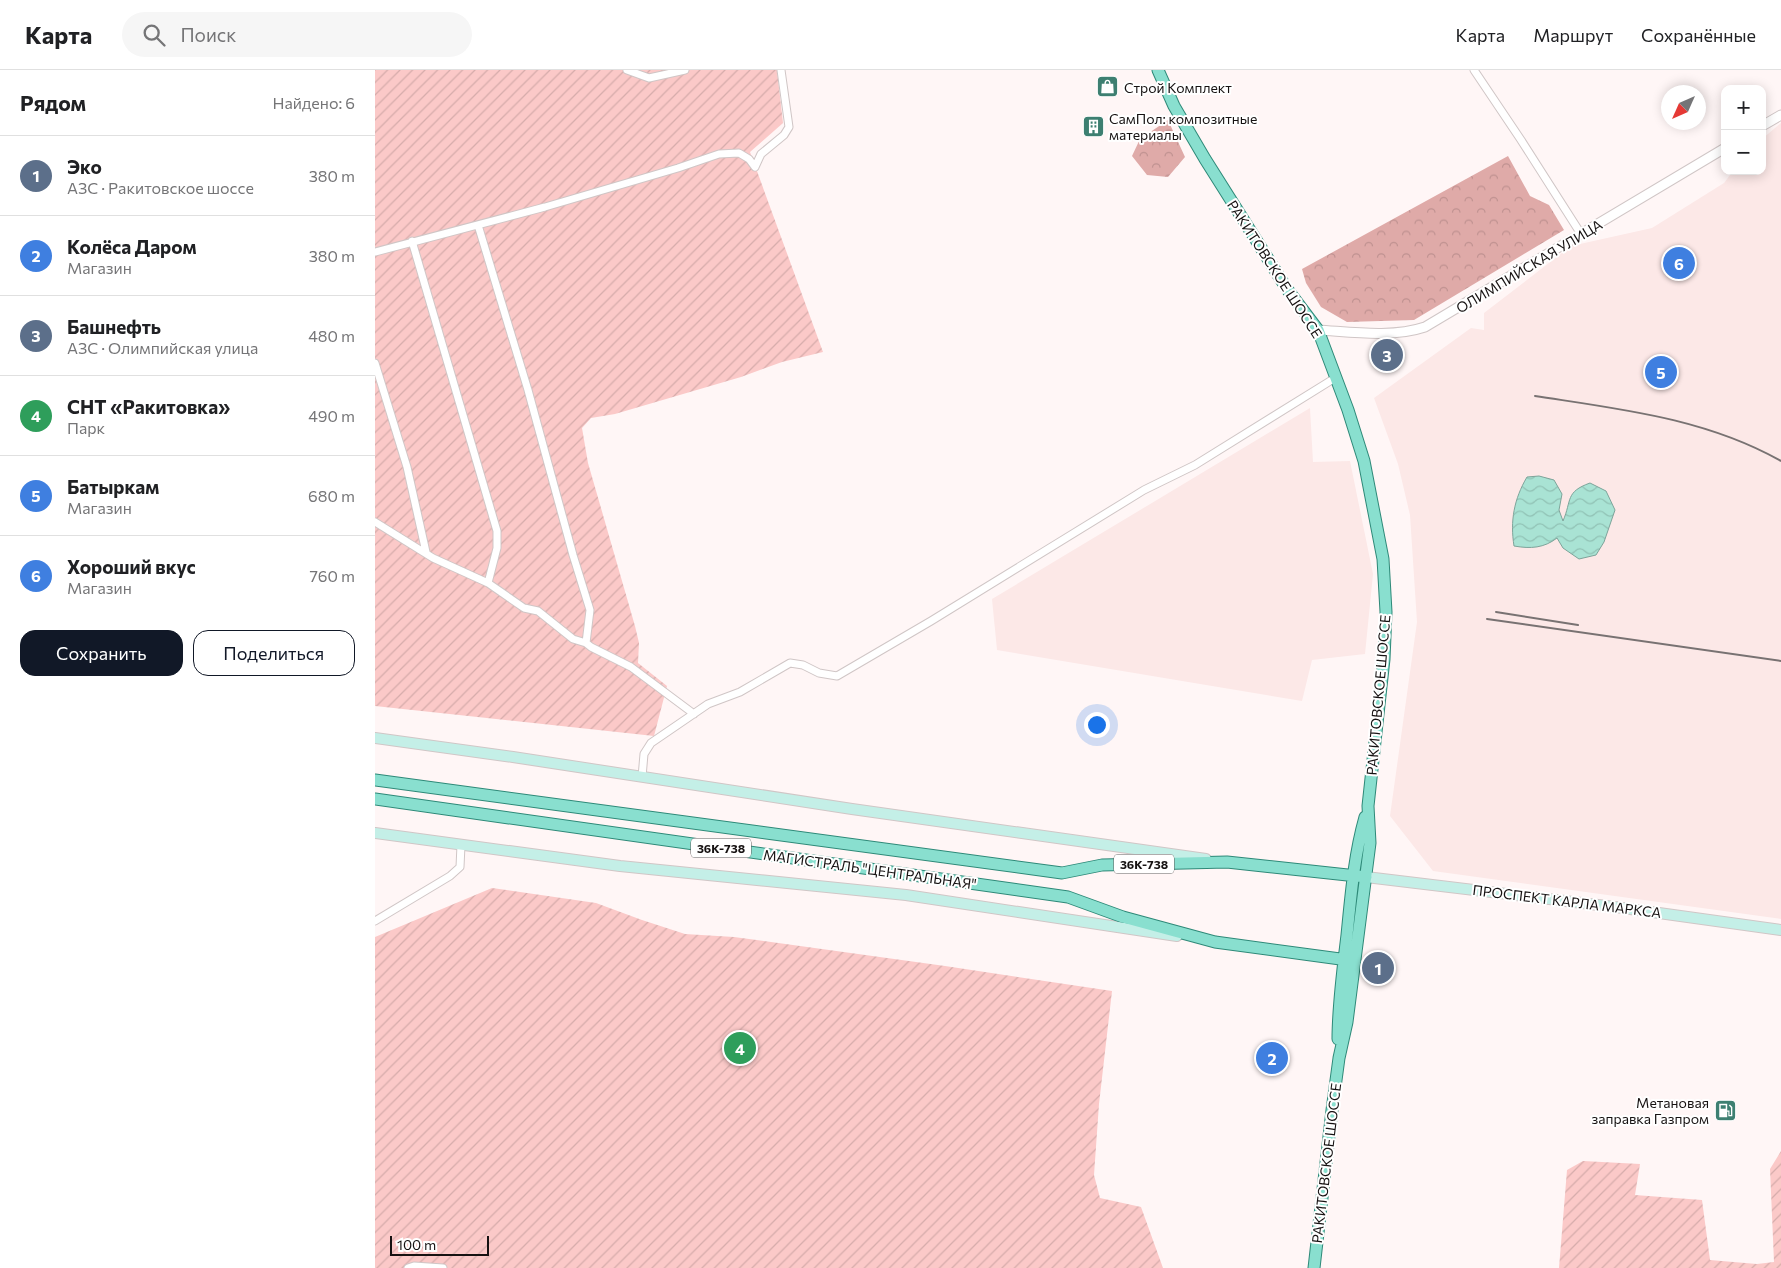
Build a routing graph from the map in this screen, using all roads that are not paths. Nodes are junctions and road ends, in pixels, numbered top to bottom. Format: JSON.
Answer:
{"nodes":[{"id":1,"x":627,"y":70,"type":"edge"},
{"id":2,"x":685,"y":70,"type":"edge"},
{"id":3,"x":781,"y":70,"type":"edge"},
{"id":4,"x":1158,"y":70,"type":"edge"},
{"id":5,"x":1474,"y":70,"type":"edge"},
{"id":6,"x":1781,"y":115,"type":"edge"},
{"id":7,"x":1766,"y":124,"type":"edge"},
{"id":8,"x":1721,"y":150,"type":"edge"},
{"id":9,"x":479,"y":225,"type":"junction"},
{"id":10,"x":1581,"y":234,"type":"junction"},
{"id":11,"x":412,"y":241,"type":"junction"},
{"id":12,"x":375,"y":252,"type":"edge"},
{"id":13,"x":1317,"y":330,"type":"junction"},
{"id":14,"x":375,"y":363,"type":"edge"},
{"id":15,"x":1335,"y":378,"type":"junction"},
{"id":16,"x":375,"y":522,"type":"edge"},
{"id":17,"x":426,"y":552,"type":"junction"},
{"id":18,"x":488,"y":583,"type":"junction"},
{"id":19,"x":586,"y":643,"type":"junction"},
{"id":20,"x":694,"y":714,"type":"junction"},
{"id":21,"x":375,"y":738,"type":"edge"},
{"id":22,"x":642,"y":777,"type":"junction"},
{"id":23,"x":375,"y":780,"type":"edge"},
{"id":24,"x":375,"y":799,"type":"edge"},
{"id":25,"x":1368,"y":806,"type":"junction"},
{"id":26,"x":375,"y":833,"type":"edge"},
{"id":27,"x":461,"y":845,"type":"junction"},
{"id":28,"x":1227,"y":862,"type":"junction"},
{"id":29,"x":1353,"y":876,"type":"junction"},
{"id":30,"x":1366,"y":877,"type":"junction"},
{"id":31,"x":375,"y":921,"type":"edge"},
{"id":32,"x":1781,"y":930,"type":"edge"},
{"id":33,"x":1215,"y":942,"type":"junction"},
{"id":34,"x":1349,"y":960,"type":"junction"},
{"id":35,"x":408,"y":1268,"type":"edge"},
{"id":36,"x":443,"y":1268,"type":"edge"},
{"id":37,"x":1314,"y":1268,"type":"edge"}],
"edges":[{"from":1,"to":2,"type":"street"},
{"from":3,"to":9,"type":"street"},
{"from":4,"to":13,"type":"main road","name":"РАКИТОВСКОЕ ШОССЕ"},
{"from":5,"to":10,"type":"street"},
{"from":6,"to":7,"type":"street"},
{"from":8,"to":10,"type":"street","name":"ОЛИМПИЙСКАЯ УЛИЦА"},
{"from":9,"to":11,"type":"street"},
{"from":9,"to":19,"type":"street"},
{"from":10,"to":13,"type":"street","name":"ОЛИМПИЙСКАЯ УЛИЦА"},
{"from":11,"to":12,"type":"street"},
{"from":11,"to":18,"type":"street"},
{"from":13,"to":15,"type":"main road","name":"РАКИТОВСКОЕ ШОССЕ"},
{"from":14,"to":17,"type":"street"},
{"from":15,"to":20,"type":"street"},
{"from":15,"to":25,"type":"main road","name":"РАКИТОВСКОЕ ШОССЕ"},
{"from":16,"to":17,"type":"street"},
{"from":17,"to":18,"type":"street"},
{"from":18,"to":19,"type":"street"},
{"from":19,"to":20,"type":"street"},
{"from":20,"to":22,"type":"street"},
{"from":21,"to":22,"type":"main road"},
{"from":22,"to":28,"type":"main road"},
{"from":23,"to":28,"type":"main road","name":"МАГИСТРАЛЬ \"ЦЕНТРАЛЬНАЯ\"","number":"36К-738"},
{"from":24,"to":33,"type":"main road","name":"МАГИСТРАЛЬ \"ЦЕНТРАЛЬНАЯ\"","number":"36К-738"},
{"from":25,"to":29,"type":"main road","name":"РАКИТОВСКОЕ ШОССЕ"},
{"from":25,"to":30,"type":"main road","name":"РАКИТОВСКОЕ ШОССЕ"},
{"from":26,"to":27,"type":"main road"},
{"from":27,"to":31,"type":"street"},
{"from":27,"to":33,"type":"main road"},
{"from":28,"to":29,"type":"main road","number":"36К-738"},
{"from":29,"to":30,"type":"main road","name":"ПРОСПЕКТ КАРЛА МАРКСА"},
{"from":29,"to":34,"type":"main road","name":"РАКИТОВСКОЕ ШОССЕ"},
{"from":30,"to":32,"type":"main road","name":"ПРОСПЕКТ КАРЛА МАРКСА"},
{"from":30,"to":34,"type":"main road","name":"РАКИТОВСКОЕ ШОССЕ"},
{"from":33,"to":34,"type":"main road","number":"36К-738"},
{"from":34,"to":37,"type":"main road","name":"РАКИТОВСКОЕ ШОССЕ"},
{"from":35,"to":36,"type":"street"}]}
